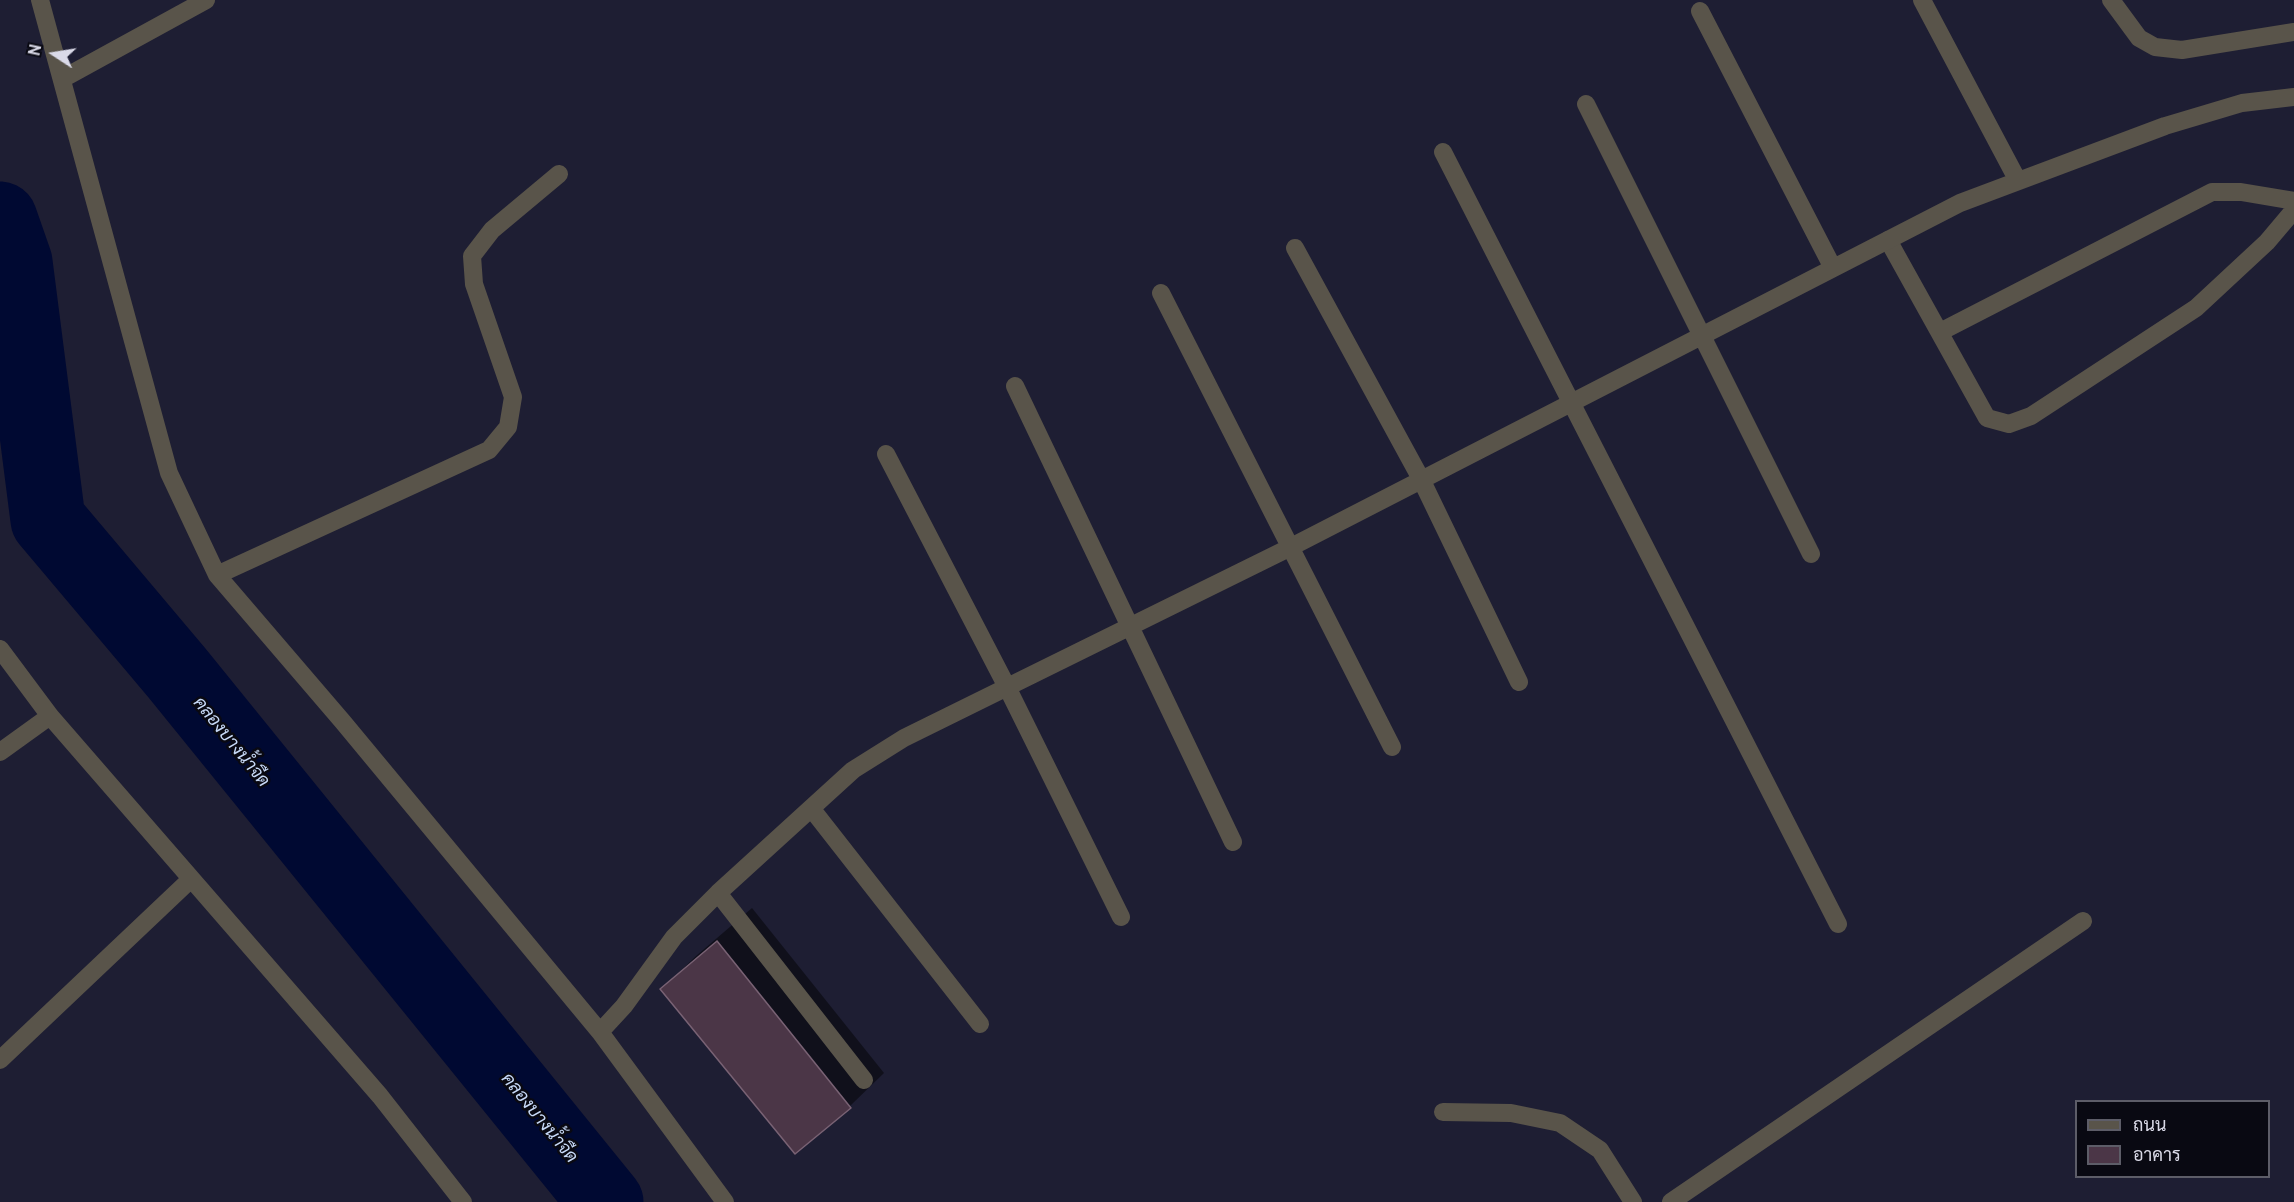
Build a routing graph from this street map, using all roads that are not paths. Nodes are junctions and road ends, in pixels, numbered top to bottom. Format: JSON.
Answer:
{"nodes":[{"id":1,"x":40,"y":0,"type":"edge"},
{"id":2,"x":206,"y":0,"type":"edge"},
{"id":3,"x":1922,"y":0,"type":"edge"},
{"id":4,"x":2111,"y":0,"type":"edge"},
{"id":5,"x":1700,"y":11,"type":"dead end"},
{"id":6,"x":2294,"y":32,"type":"edge"},
{"id":7,"x":62,"y":79,"type":"junction"},
{"id":8,"x":2294,"y":97,"type":"edge"},
{"id":9,"x":1586,"y":104,"type":"dead end"},
{"id":10,"x":1443,"y":152,"type":"dead end"},
{"id":11,"x":559,"y":174,"type":"dead end"},
{"id":12,"x":2018,"y":181,"type":"junction"},
{"id":13,"x":2294,"y":201,"type":"edge"},
{"id":14,"x":2294,"y":210,"type":"edge"},
{"id":15,"x":1888,"y":240,"type":"junction"},
{"id":16,"x":1295,"y":248,"type":"dead end"},
{"id":17,"x":1833,"y":268,"type":"junction"},
{"id":18,"x":1161,"y":293,"type":"dead end"},
{"id":19,"x":1940,"y":332,"type":"junction"},
{"id":20,"x":1700,"y":336,"type":"junction"},
{"id":21,"x":1015,"y":386,"type":"dead end"},
{"id":22,"x":1570,"y":402,"type":"junction"},
{"id":23,"x":886,"y":454,"type":"dead end"},
{"id":24,"x":1421,"y":479,"type":"junction"},
{"id":25,"x":1291,"y":547,"type":"junction"},
{"id":26,"x":1811,"y":554,"type":"dead end"},
{"id":27,"x":217,"y":575,"type":"junction"},
{"id":28,"x":1130,"y":627,"type":"junction"},
{"id":29,"x":0,"y":649,"type":"edge"},
{"id":30,"x":1519,"y":682,"type":"dead end"},
{"id":31,"x":1007,"y":687,"type":"junction"},
{"id":32,"x":50,"y":716,"type":"junction"},
{"id":33,"x":1392,"y":747,"type":"dead end"},
{"id":34,"x":0,"y":752,"type":"edge"},
{"id":35,"x":811,"y":808,"type":"junction"},
{"id":36,"x":1233,"y":842,"type":"dead end"},
{"id":37,"x":191,"y":879,"type":"junction"},
{"id":38,"x":718,"y":893,"type":"junction"},
{"id":39,"x":1121,"y":917,"type":"dead end"},
{"id":40,"x":2083,"y":921,"type":"dead end"},
{"id":41,"x":1838,"y":924,"type":"dead end"},
{"id":42,"x":980,"y":1024,"type":"dead end"},
{"id":43,"x":600,"y":1032,"type":"junction"},
{"id":44,"x":0,"y":1060,"type":"edge"},
{"id":45,"x":864,"y":1080,"type":"dead end"},
{"id":46,"x":1443,"y":1112,"type":"dead end"},
{"id":47,"x":463,"y":1202,"type":"edge"},
{"id":48,"x":725,"y":1202,"type":"edge"},
{"id":49,"x":1633,"y":1202,"type":"edge"},
{"id":50,"x":1671,"y":1202,"type":"edge"}],
"edges":[{"from":1,"to":7,"type":"street"},
{"from":2,"to":7,"type":"street"},
{"from":3,"to":12,"type":"street"},
{"from":4,"to":6,"type":"street"},
{"from":5,"to":17,"type":"street"},
{"from":7,"to":27,"type":"street"},
{"from":8,"to":12,"type":"street"},
{"from":9,"to":20,"type":"street"},
{"from":10,"to":22,"type":"street"},
{"from":11,"to":27,"type":"street"},
{"from":12,"to":15,"type":"street"},
{"from":13,"to":19,"type":"street"},
{"from":14,"to":19,"type":"street"},
{"from":15,"to":17,"type":"street"},
{"from":15,"to":19,"type":"street"},
{"from":16,"to":24,"type":"street"},
{"from":17,"to":20,"type":"street"},
{"from":18,"to":25,"type":"street"},
{"from":20,"to":22,"type":"street"},
{"from":20,"to":26,"type":"street"},
{"from":21,"to":28,"type":"street"},
{"from":22,"to":24,"type":"street"},
{"from":22,"to":41,"type":"street"},
{"from":23,"to":31,"type":"street"},
{"from":24,"to":25,"type":"street"},
{"from":24,"to":30,"type":"street"},
{"from":25,"to":28,"type":"street"},
{"from":25,"to":33,"type":"street"},
{"from":27,"to":43,"type":"street"},
{"from":28,"to":31,"type":"street"},
{"from":28,"to":36,"type":"street"},
{"from":29,"to":32,"type":"street"},
{"from":31,"to":35,"type":"street"},
{"from":31,"to":39,"type":"street"},
{"from":32,"to":34,"type":"street"},
{"from":32,"to":37,"type":"street"},
{"from":35,"to":38,"type":"street"},
{"from":35,"to":42,"type":"street"},
{"from":37,"to":44,"type":"street"},
{"from":37,"to":47,"type":"street"},
{"from":38,"to":43,"type":"street"},
{"from":38,"to":45,"type":"street"},
{"from":40,"to":50,"type":"street"},
{"from":43,"to":48,"type":"street"},
{"from":46,"to":49,"type":"street"}]}
